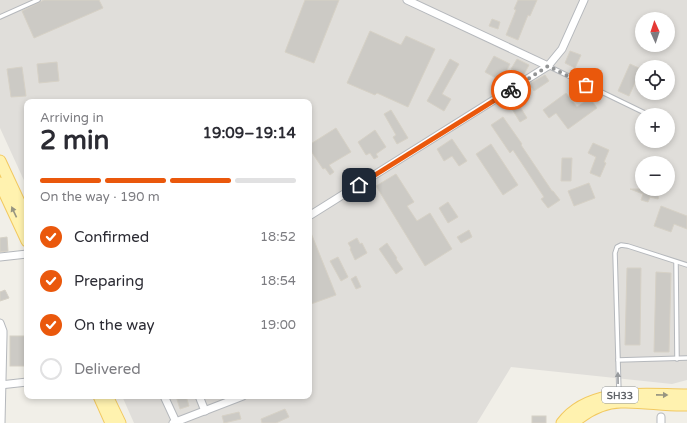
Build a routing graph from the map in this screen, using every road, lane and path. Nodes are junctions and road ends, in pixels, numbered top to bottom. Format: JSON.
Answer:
{"nodes":[{"id":1,"x":38,"y":0,"type":"edge"},
{"id":2,"x":407,"y":0,"type":"edge"},
{"id":3,"x":584,"y":0,"type":"edge"},
{"id":4,"x":0,"y":17,"type":"edge"},
{"id":5,"x":548,"y":66,"type":"junction"},
{"id":6,"x":635,"y":108,"type":"edge"},
{"id":7,"x":0,"y":161,"type":"edge"},
{"id":8,"x":0,"y":183,"type":"edge"},
{"id":9,"x":24,"y":213,"type":"edge"},
{"id":10,"x":312,"y":214,"type":"edge"},
{"id":11,"x":24,"y":235,"type":"edge"},
{"id":12,"x":24,"y":254,"type":"edge"},
{"id":13,"x":0,"y":257,"type":"edge"},
{"id":14,"x":676,"y":262,"type":"junction"},
{"id":15,"x":687,"y":265,"type":"edge"},
{"id":16,"x":0,"y":323,"type":"edge"},
{"id":17,"x":687,"y":358,"type":"edge"},
{"id":18,"x":677,"y":359,"type":"junction"},
{"id":19,"x":618,"y":360,"type":"junction"},
{"id":20,"x":24,"y":382,"type":"edge"},
{"id":21,"x":1,"y":385,"type":"edge"},
{"id":22,"x":687,"y":396,"type":"edge"},
{"id":23,"x":619,"y":398,"type":"junction"},
{"id":24,"x":100,"y":399,"type":"edge"},
{"id":25,"x":108,"y":399,"type":"edge"},
{"id":26,"x":165,"y":399,"type":"edge"},
{"id":27,"x":200,"y":399,"type":"edge"},
{"id":28,"x":233,"y":399,"type":"edge"},
{"id":29,"x":687,"y":405,"type":"edge"},
{"id":30,"x":205,"y":411,"type":"junction"},
{"id":31,"x":174,"y":422,"type":"edge"},
{"id":32,"x":1,"y":423,"type":"edge"},
{"id":33,"x":111,"y":423,"type":"edge"},
{"id":34,"x":120,"y":423,"type":"edge"},
{"id":35,"x":562,"y":423,"type":"edge"},
{"id":36,"x":573,"y":423,"type":"edge"}],
"edges":[{"from":1,"to":4,"type":"lane"},
{"from":2,"to":5,"type":"street"},
{"from":3,"to":5,"type":"street"},
{"from":5,"to":6,"type":"lane"},
{"from":5,"to":10,"type":"street"},
{"from":7,"to":9,"type":"main road"},
{"from":11,"to":8,"type":"main road","one_way":true},
{"from":12,"to":13,"type":"street"},
{"from":14,"to":15,"type":"lane"},
{"from":14,"to":18,"type":"lane"},
{"from":14,"to":19,"type":"lane"},
{"from":16,"to":21,"type":"street"},
{"from":17,"to":18,"type":"lane"},
{"from":18,"to":19,"type":"lane"},
{"from":23,"to":19,"type":"lane","one_way":true},
{"from":20,"to":21,"type":"street"},
{"from":21,"to":32,"type":"street"},
{"from":23,"to":22,"type":"main road","number":"SH33","one_way":true},
{"from":23,"to":29,"type":"main road","number":"SH33"},
{"from":23,"to":35,"type":"main road","number":"SH33"},
{"from":23,"to":36,"type":"main road","number":"SH33"},
{"from":24,"to":33,"type":"main road"},
{"from":25,"to":34,"type":"main road"},
{"from":26,"to":31,"type":"street"},
{"from":27,"to":30,"type":"street"},
{"from":28,"to":30,"type":"street"},
{"from":30,"to":31,"type":"street"}]}
